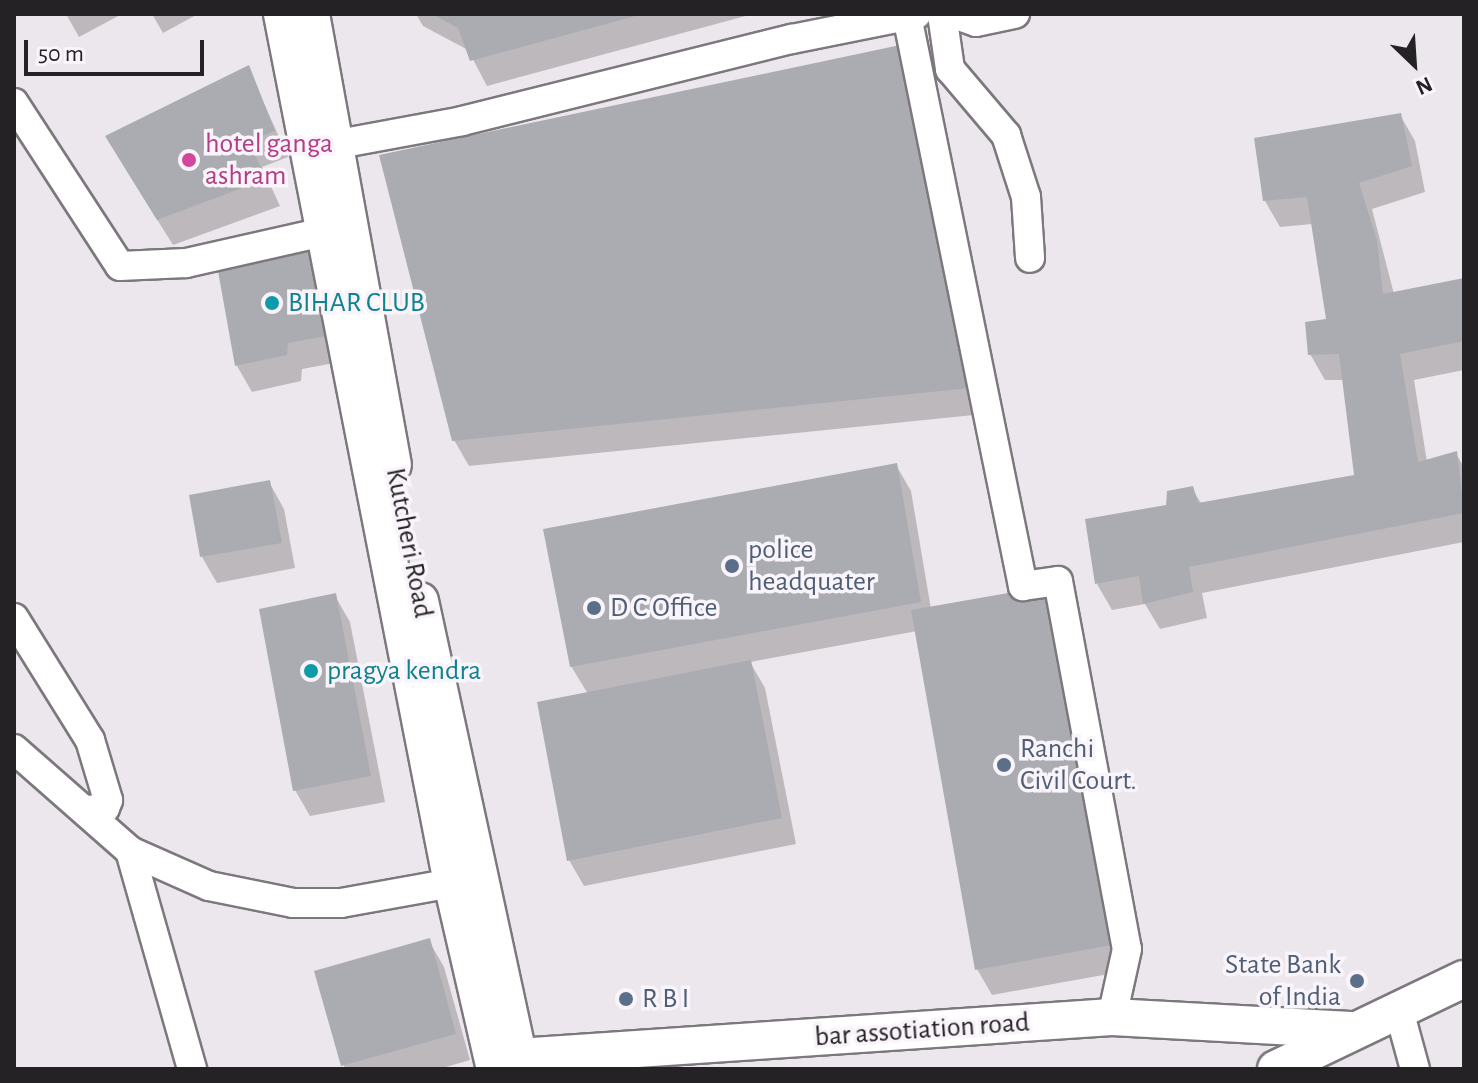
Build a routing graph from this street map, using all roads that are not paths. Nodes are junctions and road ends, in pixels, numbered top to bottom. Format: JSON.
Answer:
{"nodes":[{"id":1,"x":282,"y":14,"type":"edge"},
{"id":2,"x":311,"y":14,"type":"edge"},
{"id":3,"x":942,"y":14,"type":"edge"},
{"id":4,"x":954,"y":14,"type":"edge"},
{"id":5,"x":1015,"y":14,"type":"edge"},
{"id":6,"x":912,"y":15,"type":"edge"},
{"id":7,"x":14,"y":103,"type":"edge"},
{"id":8,"x":322,"y":146,"type":"junction"},
{"id":9,"x":324,"y":232,"type":"junction"},
{"id":10,"x":1030,"y":258,"type":"dead end"},
{"id":11,"x":14,"y":618,"type":"edge"},
{"id":12,"x":14,"y":749,"type":"edge"},
{"id":13,"x":89,"y":810,"type":"junction"},
{"id":14,"x":130,"y":851,"type":"junction"},
{"id":15,"x":452,"y":883,"type":"junction"},
{"id":16,"x":1464,"y":979,"type":"edge"},
{"id":17,"x":1398,"y":1007,"type":"junction"},
{"id":18,"x":1112,"y":1017,"type":"junction"},
{"id":19,"x":1351,"y":1030,"type":"junction"},
{"id":20,"x":501,"y":1066,"type":"edge"},
{"id":21,"x":192,"y":1069,"type":"edge"},
{"id":22,"x":1276,"y":1069,"type":"edge"},
{"id":23,"x":1415,"y":1069,"type":"edge"}],
"edges":[{"from":1,"to":8,"type":"main road"},
{"from":2,"to":8,"type":"main road","name":"Kutcheri Road"},
{"from":3,"to":10,"type":"street"},
{"from":4,"to":5,"type":"street"},
{"from":6,"to":8,"type":"street"},
{"from":6,"to":18,"type":"street"},
{"from":7,"to":9,"type":"street"},
{"from":8,"to":9,"type":"main road"},
{"from":8,"to":20,"type":"main road","name":"Kutcheri Road"},
{"from":9,"to":15,"type":"main road"},
{"from":11,"to":13,"type":"street"},
{"from":12,"to":13,"type":"street"},
{"from":13,"to":14,"type":"street"},
{"from":14,"to":15,"type":"street"},
{"from":14,"to":21,"type":"street"},
{"from":15,"to":20,"type":"main road"},
{"from":16,"to":17,"type":"main road"},
{"from":17,"to":19,"type":"main road"},
{"from":17,"to":23,"type":"street"},
{"from":18,"to":19,"type":"main road","name":"bar assotiation road"},
{"from":18,"to":20,"type":"main road","name":"bar assotiation road"},
{"from":19,"to":22,"type":"main road"}]}
